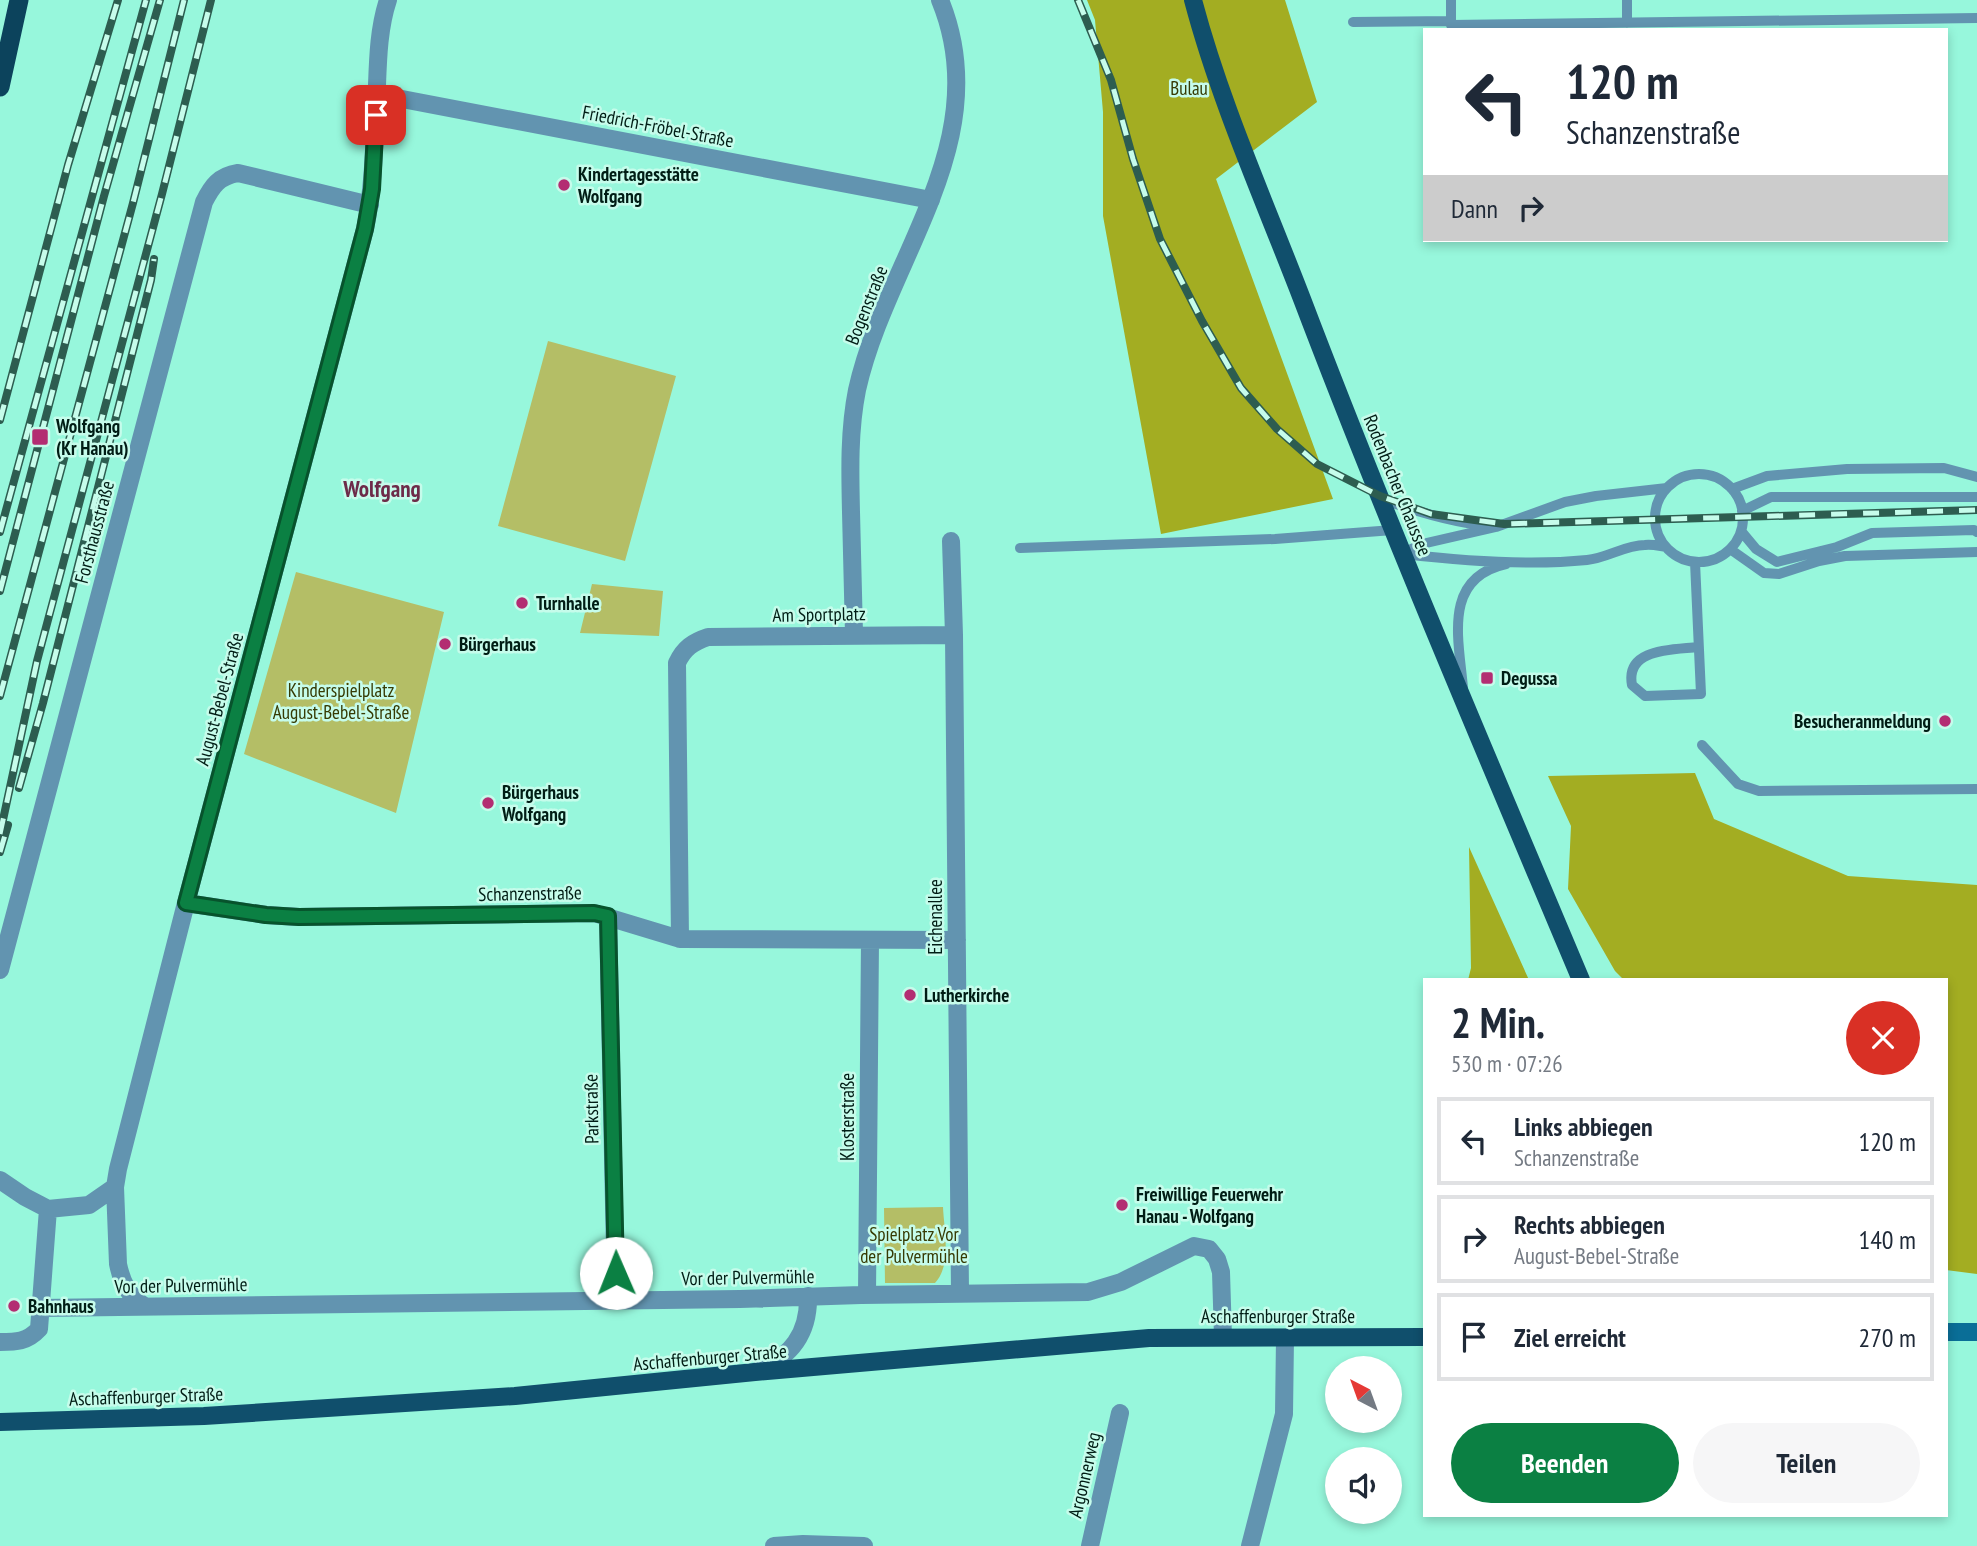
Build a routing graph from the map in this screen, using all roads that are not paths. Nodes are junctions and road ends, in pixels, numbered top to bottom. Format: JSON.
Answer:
{"nodes":[{"id":1,"x":19,"y":0,"type":"edge"},
{"id":2,"x":388,"y":0,"type":"edge"},
{"id":3,"x":940,"y":0,"type":"edge"},
{"id":4,"x":1193,"y":0,"type":"edge"},
{"id":5,"x":1451,"y":0,"type":"edge"},
{"id":6,"x":1627,"y":0,"type":"edge"},
{"id":7,"x":1977,"y":18,"type":"edge"},
{"id":8,"x":1353,"y":22,"type":"dead end"},
{"id":9,"x":1627,"y":23,"type":"junction"},
{"id":10,"x":1451,"y":25,"type":"edge"},
{"id":11,"x":1884,"y":25,"type":"edge"},
{"id":12,"x":0,"y":87,"type":"edge"},
{"id":13,"x":376,"y":94,"type":"junction"},
{"id":14,"x":931,"y":200,"type":"junction"},
{"id":15,"x":370,"y":205,"type":"junction"},
{"id":16,"x":1977,"y":477,"type":"edge"},
{"id":17,"x":1667,"y":488,"type":"junction"},
{"id":18,"x":1732,"y":489,"type":"junction"},
{"id":19,"x":1977,"y":497,"type":"edge"},
{"id":20,"x":1381,"y":499,"type":"junction"},
{"id":21,"x":1742,"y":511,"type":"junction"},
{"id":22,"x":1496,"y":527,"type":"junction"},
{"id":23,"x":1393,"y":530,"type":"junction"},
{"id":24,"x":1741,"y":531,"type":"junction"},
{"id":25,"x":1977,"y":532,"type":"edge"},
{"id":26,"x":951,"y":541,"type":"dead end"},
{"id":27,"x":1666,"y":547,"type":"junction"},
{"id":28,"x":1020,"y":548,"type":"dead end"},
{"id":29,"x":1730,"y":549,"type":"junction"},
{"id":30,"x":1977,"y":552,"type":"edge"},
{"id":31,"x":1403,"y":554,"type":"junction"},
{"id":32,"x":1519,"y":561,"type":"junction"},
{"id":33,"x":1695,"y":562,"type":"junction"},
{"id":34,"x":854,"y":634,"type":"junction"},
{"id":35,"x":954,"y":635,"type":"junction"},
{"id":36,"x":1698,"y":647,"type":"junction"},
{"id":37,"x":1465,"y":703,"type":"junction"},
{"id":38,"x":1702,"y":745,"type":"dead end"},
{"id":39,"x":1977,"y":789,"type":"edge"},
{"id":40,"x":186,"y":903,"type":"junction"},
{"id":41,"x":608,"y":916,"type":"junction"},
{"id":42,"x":680,"y":939,"type":"junction"},
{"id":43,"x":870,"y":940,"type":"junction"},
{"id":44,"x":957,"y":940,"type":"junction"},
{"id":45,"x":0,"y":970,"type":"edge"},
{"id":46,"x":1580,"y":978,"type":"edge"},
{"id":47,"x":0,"y":1180,"type":"edge"},
{"id":48,"x":115,"y":1187,"type":"junction"},
{"id":49,"x":48,"y":1209,"type":"junction"},
{"id":50,"x":960,"y":1293,"type":"junction"},
{"id":51,"x":867,"y":1295,"type":"junction"},
{"id":52,"x":807,"y":1296,"type":"junction"},
{"id":53,"x":616,"y":1300,"type":"junction"},
{"id":54,"x":144,"y":1306,"type":"junction"},
{"id":55,"x":41,"y":1308,"type":"junction"},
{"id":56,"x":1948,"y":1332,"type":"edge"},
{"id":57,"x":1977,"y":1332,"type":"edge"},
{"id":58,"x":1223,"y":1336,"type":"junction"},
{"id":59,"x":1423,"y":1337,"type":"edge"},
{"id":60,"x":1285,"y":1338,"type":"junction"},
{"id":61,"x":0,"y":1342,"type":"edge"},
{"id":62,"x":755,"y":1373,"type":"junction"},
{"id":63,"x":1120,"y":1413,"type":"dead end"},
{"id":64,"x":0,"y":1422,"type":"edge"},
{"id":65,"x":774,"y":1546,"type":"edge"},
{"id":66,"x":864,"y":1546,"type":"edge"},
{"id":67,"x":1090,"y":1546,"type":"edge"},
{"id":68,"x":1250,"y":1546,"type":"edge"}],
"edges":[{"from":1,"to":12,"type":"highway"},
{"from":2,"to":13,"type":"street"},
{"from":3,"to":14,"type":"street","name":"Bogenstraße"},
{"from":4,"to":20,"type":"main road","name":"Rodenbacher Chaussee"},
{"from":5,"to":10,"type":"lane"},
{"from":6,"to":9,"type":"lane"},
{"from":7,"to":11,"type":"lane"},
{"from":8,"to":10,"type":"lane"},
{"from":9,"to":10,"type":"lane"},
{"from":9,"to":11,"type":"lane"},
{"from":13,"to":14,"type":"street","name":"Friedrich-Fröbel-Straße"},
{"from":13,"to":15,"type":"street","name":"August-Bebel-Straße"},
{"from":14,"to":34,"type":"street","name":"Bogenstraße"},
{"from":15,"to":40,"type":"street","name":"August-Bebel-Straße"},
{"from":15,"to":45,"type":"street","name":"Forsthausstraße"},
{"from":16,"to":18,"type":"lane"},
{"from":17,"to":18,"type":"lane"},
{"from":17,"to":22,"type":"lane"},
{"from":17,"to":27,"type":"lane"},
{"from":18,"to":21,"type":"lane"},
{"from":19,"to":21,"type":"lane"},
{"from":20,"to":22,"type":"lane"},
{"from":20,"to":23,"type":"main road","name":"Rodenbacher Chaussee"},
{"from":21,"to":24,"type":"lane"},
{"from":22,"to":31,"type":"lane"},
{"from":23,"to":28,"type":"lane"},
{"from":23,"to":31,"type":"main road","name":"Rodenbacher Chaussee"},
{"from":24,"to":25,"type":"lane"},
{"from":24,"to":29,"type":"lane"},
{"from":26,"to":35,"type":"street","name":"Eichenallee"},
{"from":27,"to":32,"type":"lane"},
{"from":27,"to":33,"type":"lane"},
{"from":29,"to":30,"type":"lane"},
{"from":29,"to":33,"type":"lane"},
{"from":31,"to":32,"type":"lane"},
{"from":31,"to":37,"type":"main road","name":"Rodenbacher Chaussee"},
{"from":32,"to":37,"type":"lane"},
{"from":33,"to":36,"type":"lane"},
{"from":34,"to":35,"type":"street","name":"Am Sportplatz"},
{"from":34,"to":42,"type":"street","name":"Am Sportplatz"},
{"from":35,"to":44,"type":"street","name":"Eichenallee"},
{"from":36,"to":36,"type":"lane"},
{"from":37,"to":46,"type":"main road","name":"Rodenbacher Chaussee"},
{"from":38,"to":39,"type":"lane"},
{"from":40,"to":41,"type":"street","name":"Schanzenstraße"},
{"from":40,"to":48,"type":"street","name":"August-Bebel-Straße"},
{"from":41,"to":42,"type":"street","name":"Schanzenstraße"},
{"from":41,"to":53,"type":"street","name":"Parkstraße"},
{"from":42,"to":43,"type":"street","name":"Schanzenstraße"},
{"from":43,"to":44,"type":"street","name":"Schanzenstraße"},
{"from":43,"to":51,"type":"street","name":"Klosterstraße"},
{"from":44,"to":50,"type":"street","name":"Eichenallee"},
{"from":47,"to":49,"type":"street"},
{"from":48,"to":49,"type":"street"},
{"from":48,"to":54,"type":"street","name":"August-Bebel-Straße"},
{"from":49,"to":55,"type":"street"},
{"from":50,"to":51,"type":"street","name":"Vor der Pulvermühle"},
{"from":50,"to":58,"type":"street","name":"Vor der Pulvermühle"},
{"from":51,"to":52,"type":"street","name":"Vor der Pulvermühle"},
{"from":52,"to":53,"type":"street","name":"Vor der Pulvermühle"},
{"from":52,"to":62,"type":"street"},
{"from":53,"to":54,"type":"street","name":"Vor der Pulvermühle"},
{"from":54,"to":55,"type":"street","name":"Vor der Pulvermühle"},
{"from":55,"to":61,"type":"street"},
{"from":56,"to":57,"type":"main road"},
{"from":58,"to":60,"type":"main road","name":"Aschaffenburger Straße"},
{"from":58,"to":62,"type":"main road","name":"Aschaffenburger Straße"},
{"from":59,"to":60,"type":"main road","name":"Aschaffenburger Straße"},
{"from":60,"to":68,"type":"street"},
{"from":62,"to":64,"type":"main road","name":"Aschaffenburger Straße"},
{"from":63,"to":67,"type":"street","name":"Argonnerweg"},
{"from":65,"to":66,"type":"street"}]}
